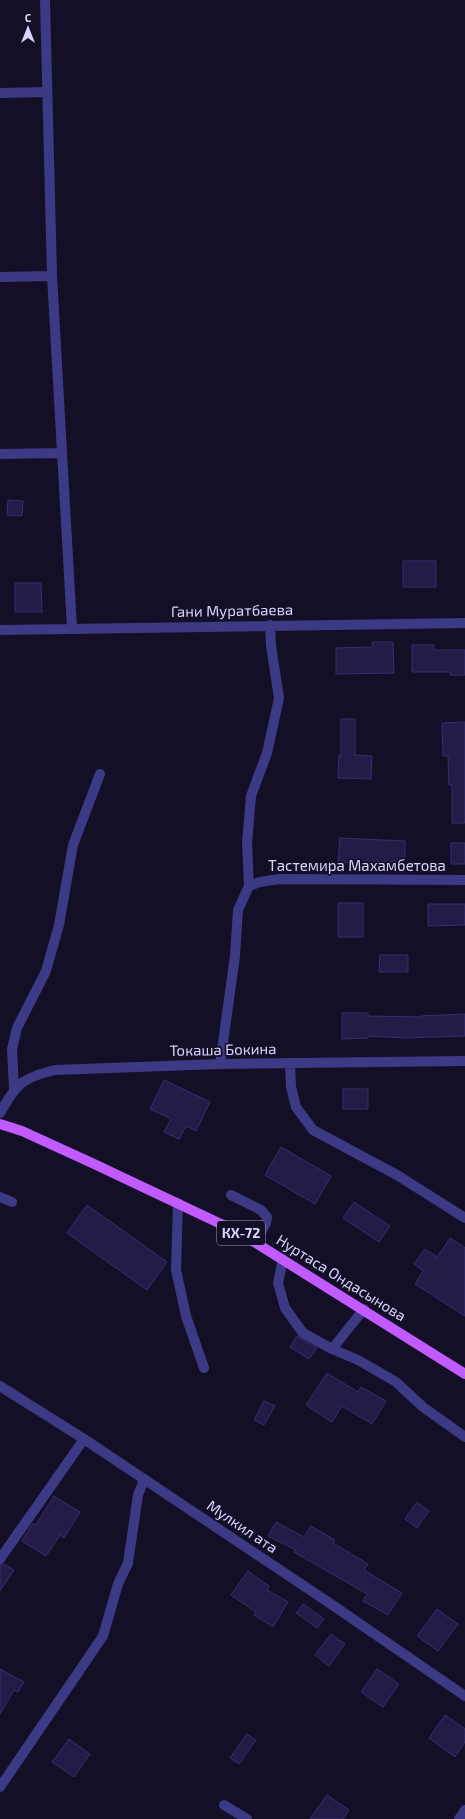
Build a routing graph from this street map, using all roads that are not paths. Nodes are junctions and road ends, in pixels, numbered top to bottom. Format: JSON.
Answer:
{"nodes":[{"id":1,"x":45,"y":0,"type":"edge"},
{"id":2,"x":0,"y":92,"type":"edge"},
{"id":3,"x":47,"y":92,"type":"junction"},
{"id":4,"x":0,"y":276,"type":"edge"},
{"id":5,"x":52,"y":276,"type":"junction"},
{"id":6,"x":61,"y":453,"type":"junction"},
{"id":7,"x":0,"y":454,"type":"edge"},
{"id":8,"x":465,"y":623,"type":"edge"},
{"id":9,"x":270,"y":625,"type":"junction"},
{"id":10,"x":72,"y":628,"type":"junction"},
{"id":11,"x":0,"y":630,"type":"edge"},
{"id":12,"x":100,"y":774,"type":"dead end"},
{"id":13,"x":465,"y":880,"type":"edge"},
{"id":14,"x":249,"y":886,"type":"junction"},
{"id":15,"x":465,"y":1061,"type":"edge"},
{"id":16,"x":220,"y":1064,"type":"junction"},
{"id":17,"x":290,"y":1064,"type":"junction"},
{"id":18,"x":14,"y":1089,"type":"junction"},
{"id":19,"x":0,"y":1113,"type":"edge"},
{"id":20,"x":0,"y":1124,"type":"edge"},
{"id":21,"x":231,"y":1195,"type":"dead end"},
{"id":22,"x":0,"y":1197,"type":"edge"},
{"id":23,"x":12,"y":1202,"type":"dead end"},
{"id":24,"x":178,"y":1203,"type":"junction"},
{"id":25,"x":465,"y":1218,"type":"edge"},
{"id":26,"x":256,"y":1242,"type":"junction"},
{"id":27,"x":283,"y":1259,"type":"junction"},
{"id":28,"x":364,"y":1309,"type":"junction"},
{"id":29,"x":332,"y":1349,"type":"junction"},
{"id":30,"x":204,"y":1368,"type":"dead end"},
{"id":31,"x":465,"y":1374,"type":"edge"},
{"id":32,"x":0,"y":1386,"type":"edge"},
{"id":33,"x":465,"y":1437,"type":"edge"},
{"id":34,"x":84,"y":1439,"type":"junction"},
{"id":35,"x":144,"y":1480,"type":"junction"},
{"id":36,"x":0,"y":1560,"type":"edge"},
{"id":37,"x":465,"y":1696,"type":"edge"},
{"id":38,"x":0,"y":1787,"type":"edge"},
{"id":39,"x":224,"y":1805,"type":"dead end"},
{"id":40,"x":465,"y":1810,"type":"edge"},
{"id":41,"x":247,"y":1819,"type":"edge"},
{"id":42,"x":459,"y":1819,"type":"edge"}],
"edges":[{"from":1,"to":3,"type":"street"},
{"from":2,"to":3,"type":"street"},
{"from":3,"to":5,"type":"street"},
{"from":4,"to":5,"type":"street"},
{"from":5,"to":6,"type":"street"},
{"from":6,"to":7,"type":"street"},
{"from":6,"to":10,"type":"street"},
{"from":8,"to":9,"type":"street","name":"Гани Муратбаева"},
{"from":9,"to":10,"type":"street","name":"Гани Муратбаева"},
{"from":9,"to":14,"type":"street"},
{"from":10,"to":11,"type":"street","name":"Гани Муратбаева"},
{"from":12,"to":18,"type":"street"},
{"from":13,"to":14,"type":"street","name":"Тастемира Махамбетова"},
{"from":14,"to":16,"type":"street"},
{"from":15,"to":17,"type":"street","name":"Токаша Бокина"},
{"from":16,"to":17,"type":"street","name":"Токаша Бокина"},
{"from":16,"to":18,"type":"street","name":"Токаша Бокина"},
{"from":17,"to":25,"type":"street"},
{"from":18,"to":19,"type":"street","name":"Токаша Бокина"},
{"from":20,"to":24,"type":"main road","name":"Нуртаса Ондасынова","number":"КХ-72"},
{"from":21,"to":26,"type":"street"},
{"from":22,"to":23,"type":"street"},
{"from":24,"to":26,"type":"main road","name":"Нуртаса Ондасынова","number":"КХ-72"},
{"from":24,"to":30,"type":"street"},
{"from":26,"to":27,"type":"main road","name":"Нуртаса Ондасынова","number":"КХ-72"},
{"from":27,"to":28,"type":"main road","name":"Нуртаса Ондасынова","number":"КХ-72"},
{"from":27,"to":29,"type":"street"},
{"from":28,"to":29,"type":"street"},
{"from":28,"to":31,"type":"main road","name":"Нуртаса Ондасынова","number":"КХ-72"},
{"from":29,"to":33,"type":"street"},
{"from":32,"to":34,"type":"street","name":"Мулкил ата"},
{"from":34,"to":35,"type":"street","name":"Мулкил ата"},
{"from":34,"to":36,"type":"street"},
{"from":35,"to":37,"type":"street","name":"Мулкил ата"},
{"from":35,"to":38,"type":"street"},
{"from":39,"to":41,"type":"street"},
{"from":40,"to":42,"type":"street"}]}
